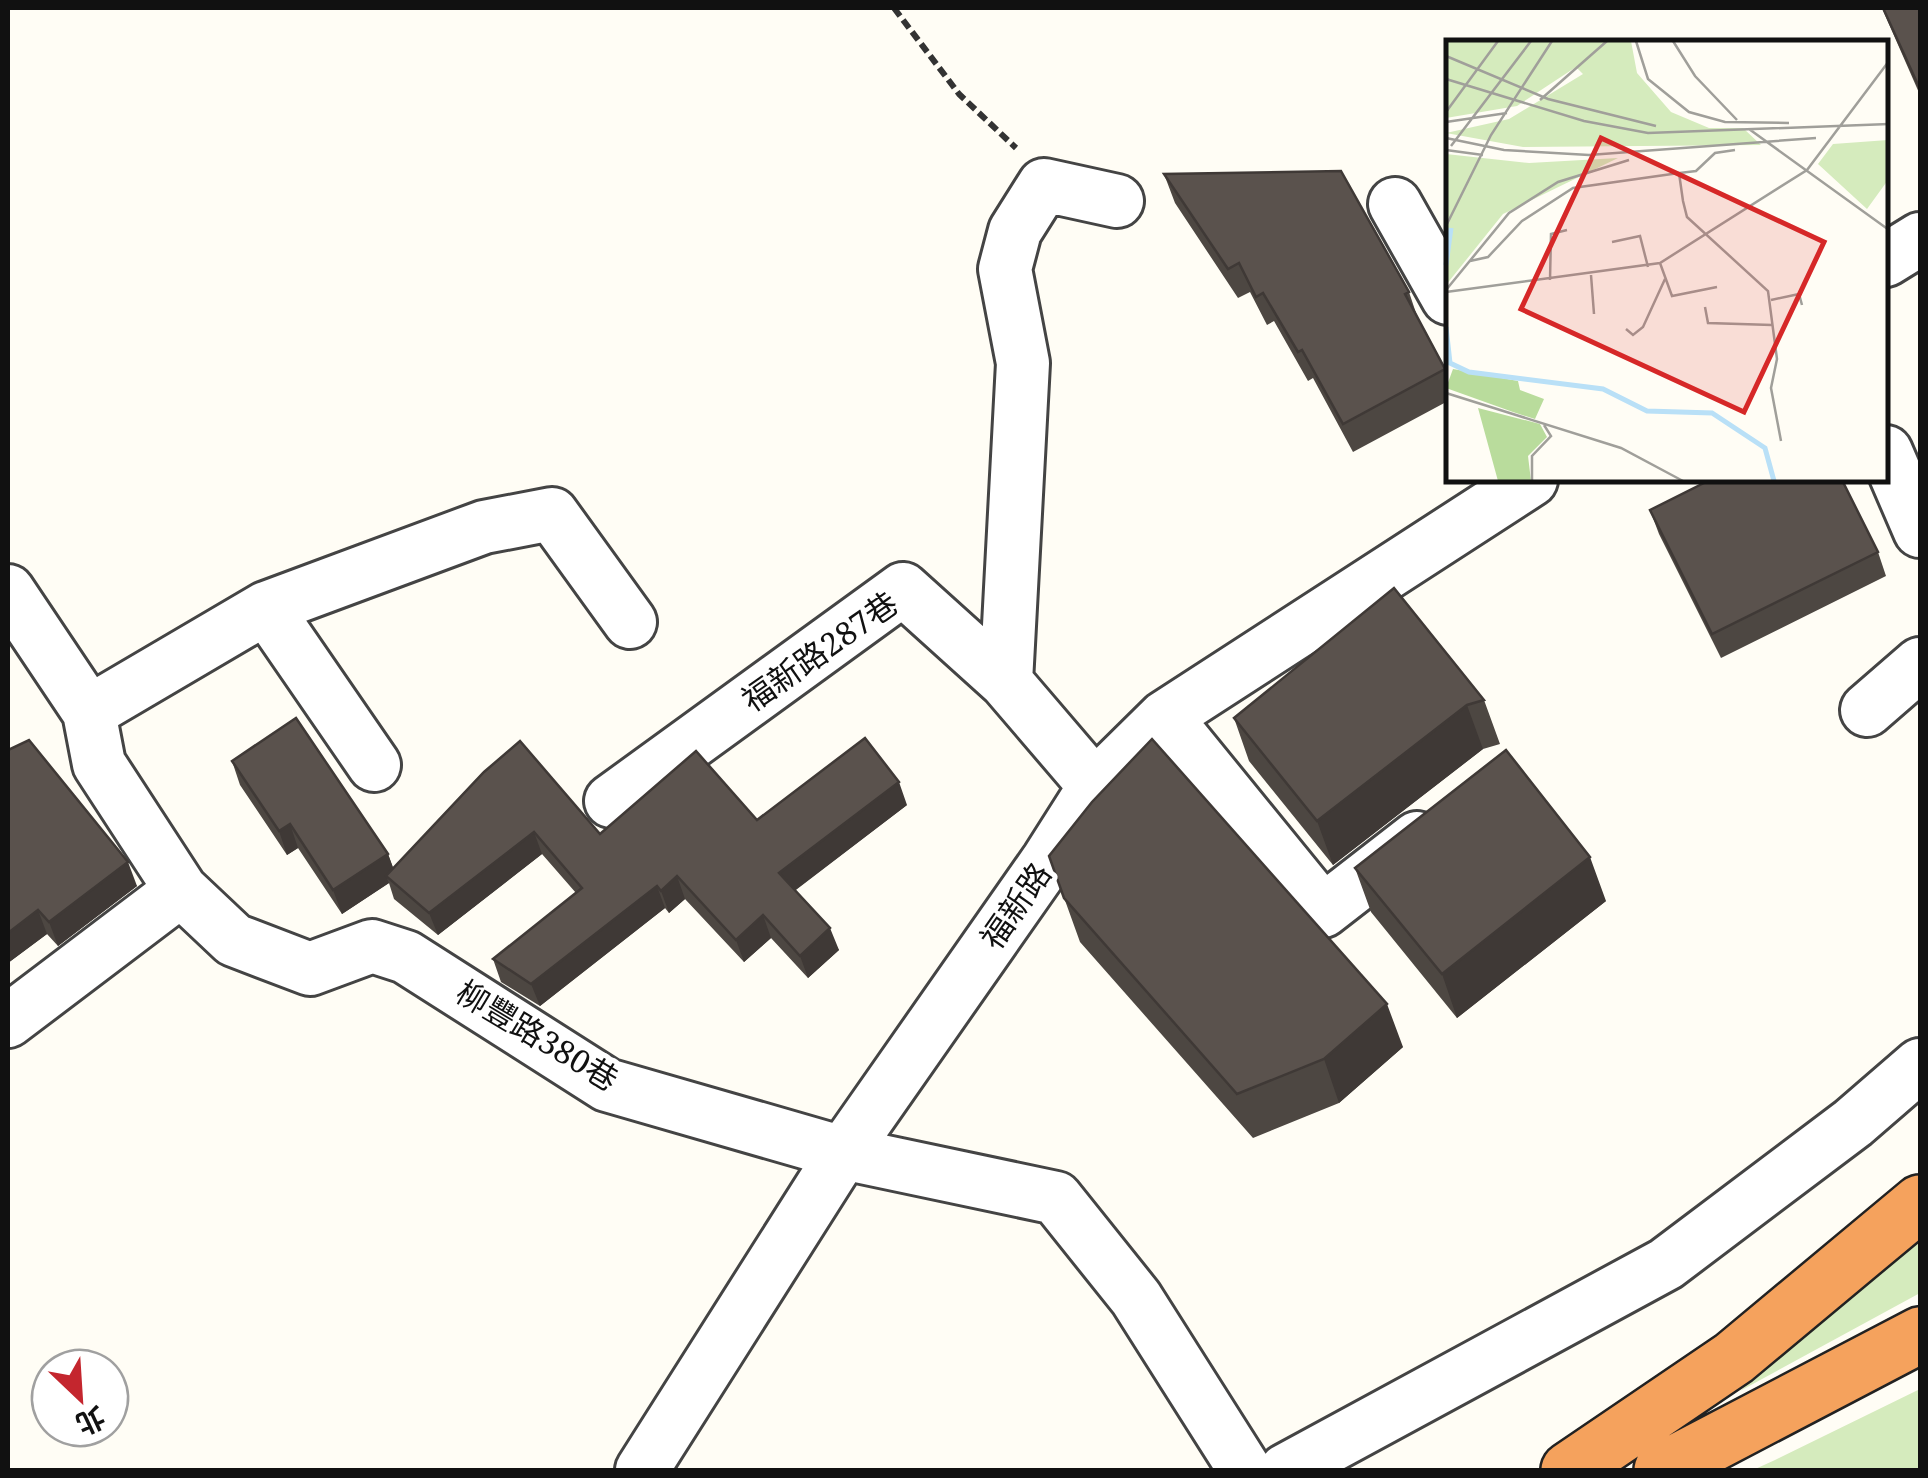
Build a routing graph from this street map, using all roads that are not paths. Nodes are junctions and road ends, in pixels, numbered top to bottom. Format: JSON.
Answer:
{"nodes":[{"id":1,"x":1118,"y":201,"type":"dead end"},
{"id":2,"x":1395,"y":204,"type":"dead end"},
{"id":3,"x":1920,"y":239,"type":"edge"},
{"id":4,"x":1888,"y":259,"type":"edge"},
{"id":5,"x":1446,"y":294,"type":"edge"},
{"id":6,"x":1888,"y":457,"type":"edge"},
{"id":7,"x":1528,"y":482,"type":"edge"},
{"id":8,"x":1920,"y":530,"type":"edge"},
{"id":9,"x":8,"y":591,"type":"edge"},
{"id":10,"x":266,"y":608,"type":"junction"},
{"id":11,"x":630,"y":622,"type":"dead end"},
{"id":12,"x":1920,"y":664,"type":"edge"},
{"id":13,"x":1006,"y":682,"type":"junction"},
{"id":14,"x":1867,"y":710,"type":"dead end"},
{"id":15,"x":88,"y":712,"type":"junction"},
{"id":16,"x":1165,"y":717,"type":"junction"},
{"id":17,"x":374,"y":766,"type":"dead end"},
{"id":18,"x":1096,"y":786,"type":"junction"},
{"id":19,"x":611,"y":801,"type":"dead end"},
{"id":20,"x":1457,"y":808,"type":"edge"},
{"id":21,"x":181,"y":890,"type":"junction"},
{"id":22,"x":8,"y":1021,"type":"edge"},
{"id":23,"x":1920,"y":1065,"type":"edge"},
{"id":24,"x":843,"y":1153,"type":"junction"},
{"id":25,"x":1920,"y":1203,"type":"edge"},
{"id":26,"x":1920,"y":1335,"type":"edge"},
{"id":27,"x":642,"y":1470,"type":"edge"},
{"id":28,"x":1245,"y":1470,"type":"edge"},
{"id":29,"x":1286,"y":1470,"type":"edge"},
{"id":30,"x":1569,"y":1470,"type":"edge"},
{"id":31,"x":1662,"y":1470,"type":"edge"}],
"edges":[{"from":1,"to":13,"type":"street"},
{"from":2,"to":5,"type":"street"},
{"from":3,"to":4,"type":"street"},
{"from":6,"to":8,"type":"street"},
{"from":7,"to":16,"type":"street","name":"福新路"},
{"from":9,"to":15,"type":"street","name":"柳豐路380巷"},
{"from":10,"to":11,"type":"street"},
{"from":10,"to":15,"type":"street"},
{"from":10,"to":17,"type":"street"},
{"from":12,"to":14,"type":"street"},
{"from":13,"to":18,"type":"street","name":"福新路287巷"},
{"from":13,"to":19,"type":"street","name":"福新路287巷"},
{"from":15,"to":21,"type":"street","name":"柳豐路380巷"},
{"from":16,"to":18,"type":"street","name":"福新路"},
{"from":16,"to":20,"type":"street"},
{"from":18,"to":24,"type":"street","name":"福新路"},
{"from":21,"to":22,"type":"street"},
{"from":21,"to":24,"type":"street","name":"柳豐路380巷"},
{"from":23,"to":29,"type":"street"},
{"from":24,"to":27,"type":"street","name":"福新路"},
{"from":24,"to":28,"type":"street","name":"柳豐路380巷"},
{"from":25,"to":30,"type":"highway"},
{"from":26,"to":31,"type":"highway"}]}
